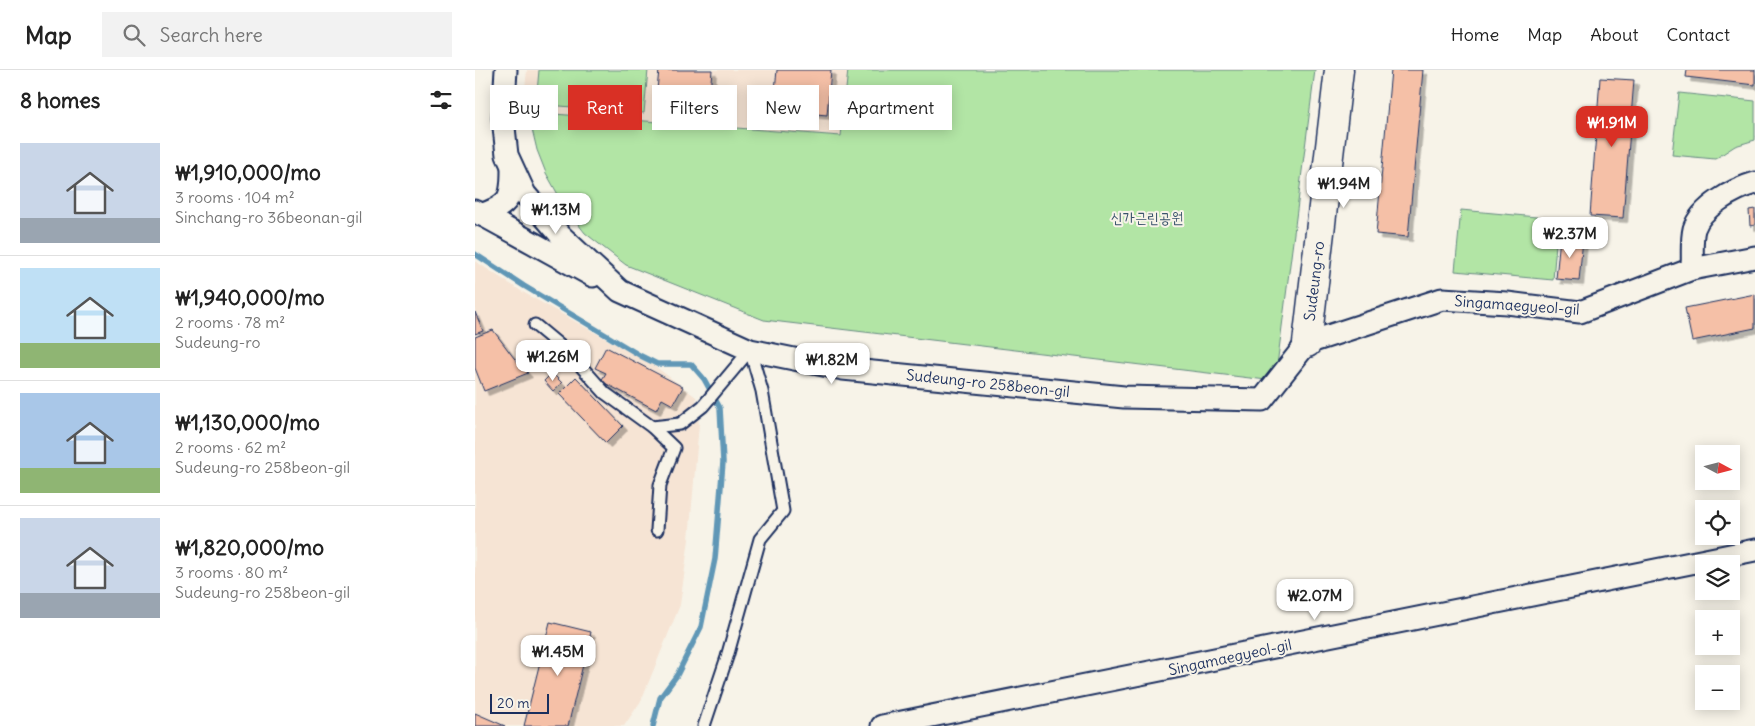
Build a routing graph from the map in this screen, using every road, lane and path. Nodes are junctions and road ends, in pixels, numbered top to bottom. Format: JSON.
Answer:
{"nodes":[{"id":1,"x":506,"y":70,"type":"edge"},
{"id":2,"x":1339,"y":70,"type":"edge"},
{"id":3,"x":512,"y":166,"type":"junction"},
{"id":4,"x":1755,"y":183,"type":"edge"},
{"id":5,"x":478,"y":213,"type":"edge"},
{"id":6,"x":1755,"y":257,"type":"edge"},
{"id":7,"x":1693,"y":269,"type":"junction"},
{"id":8,"x":620,"y":291,"type":"junction"},
{"id":9,"x":535,"y":325,"type":"dead end"},
{"id":10,"x":1307,"y":343,"type":"junction"},
{"id":11,"x":750,"y":350,"type":"junction"},
{"id":12,"x":652,"y":426,"type":"junction"},
{"id":13,"x":657,"y":530,"type":"dead end"},
{"id":14,"x":1755,"y":550,"type":"edge"},
{"id":15,"x":703,"y":726,"type":"edge"},
{"id":16,"x":882,"y":726,"type":"edge"}],
"edges":[{"from":1,"to":3,"type":"street","name":"Sudeung-ro 258beon-gil"},
{"from":2,"to":10,"type":"street","name":"Sudeung-ro"},
{"from":3,"to":5,"type":"street"},
{"from":3,"to":8,"type":"street","name":"Sudeung-ro 258beon-gil"},
{"from":4,"to":7,"type":"street"},
{"from":5,"to":8,"type":"street"},
{"from":6,"to":7,"type":"street","name":"Singamaegyeol-gil"},
{"from":7,"to":10,"type":"street","name":"Singamaegyeol-gil"},
{"from":8,"to":11,"type":"street","name":"Sudeung-ro 258beon-gil"},
{"from":9,"to":12,"type":"lane"},
{"from":10,"to":11,"type":"street","name":"Sudeung-ro 258beon-gil"},
{"from":11,"to":12,"type":"lane"},
{"from":11,"to":15,"type":"lane"},
{"from":12,"to":13,"type":"lane"},
{"from":14,"to":16,"type":"street","name":"Singamaegyeol-gil"}]}
